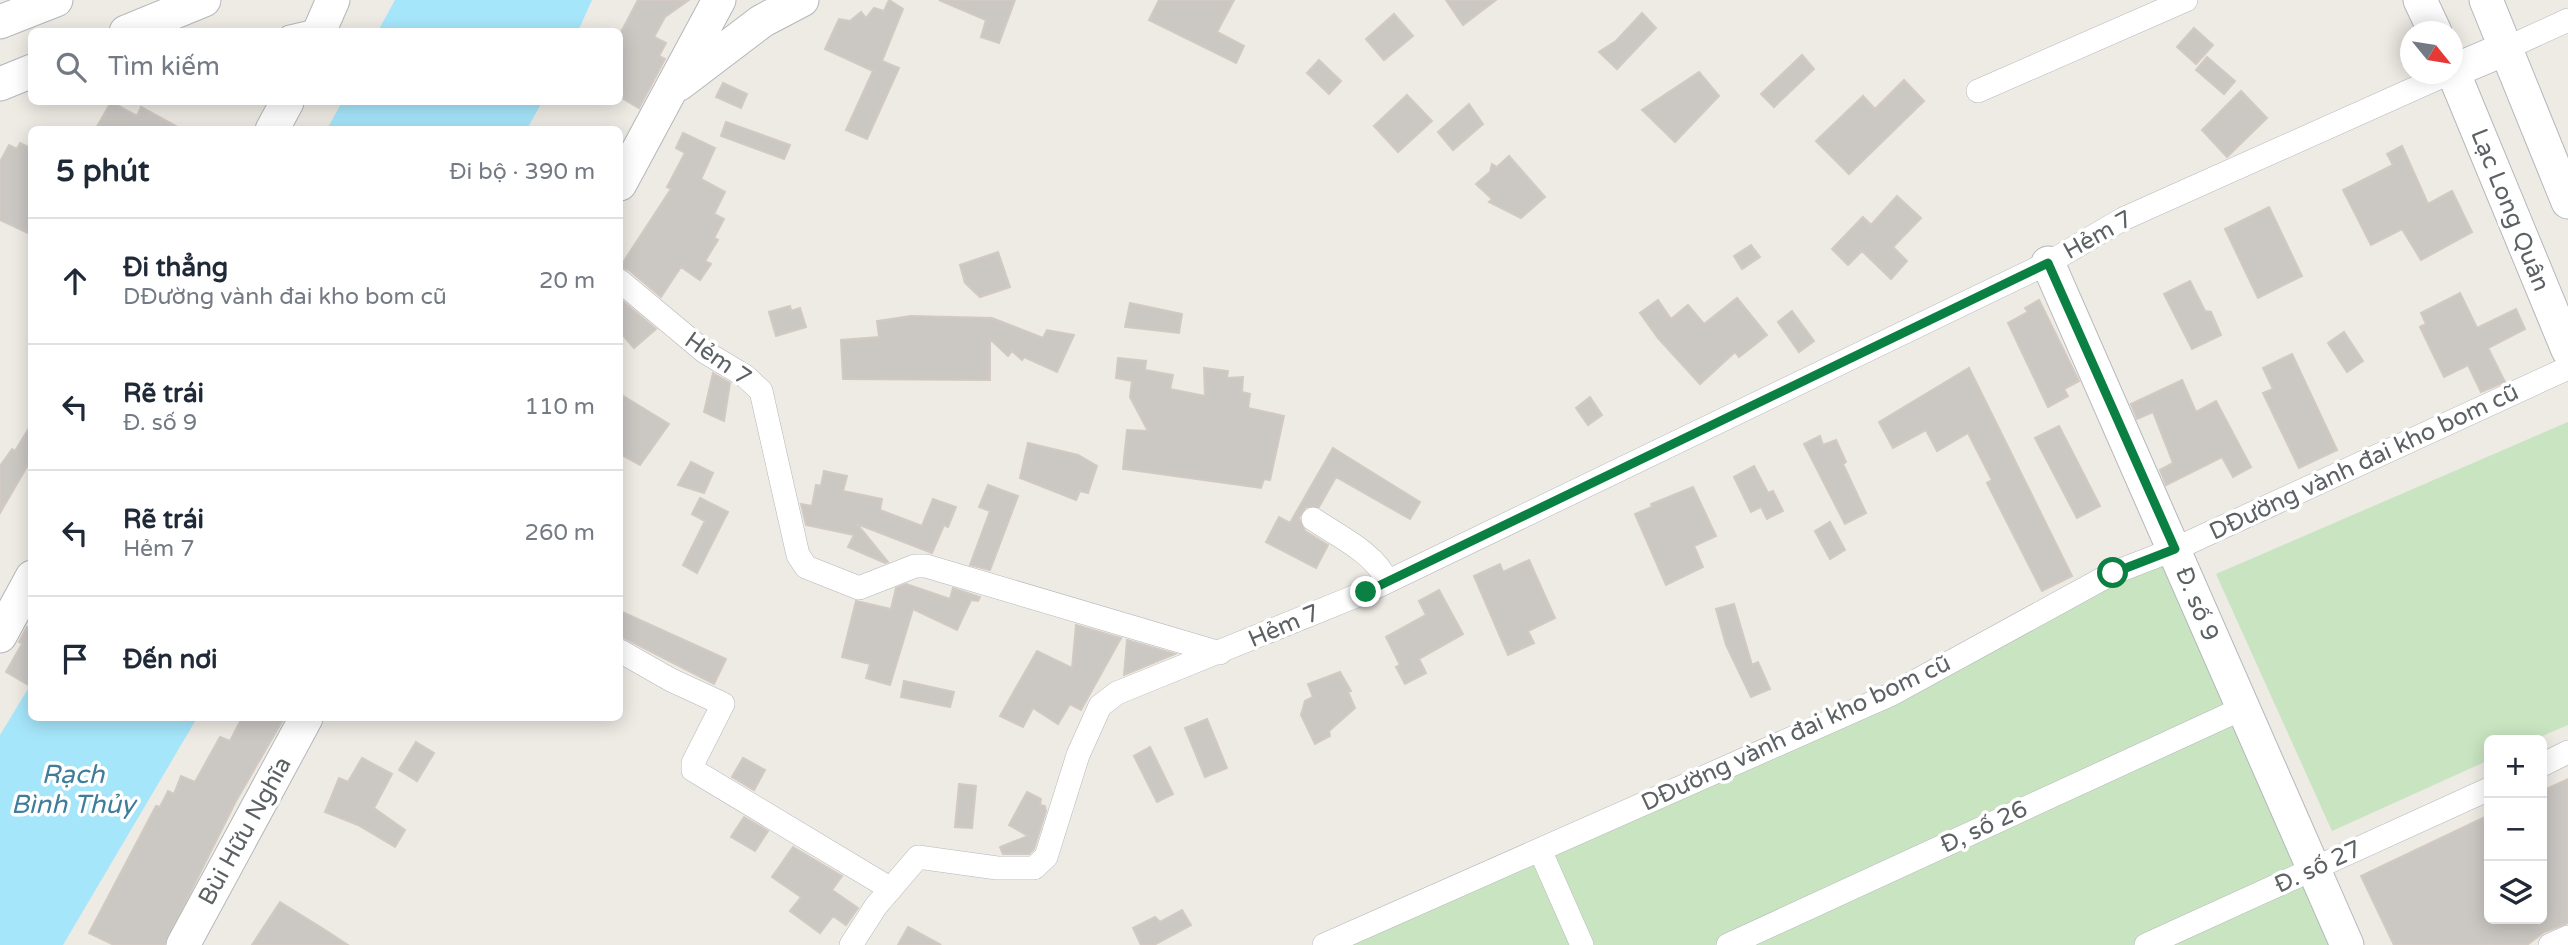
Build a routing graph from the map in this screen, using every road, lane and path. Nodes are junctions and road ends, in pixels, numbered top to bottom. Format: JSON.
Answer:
{"nodes":[{"id":1,"x":56,"y":0,"type":"edge"},
{"id":2,"x":719,"y":0,"type":"edge"},
{"id":3,"x":802,"y":0,"type":"edge"},
{"id":4,"x":2186,"y":0,"type":"edge"},
{"id":5,"x":2420,"y":0,"type":"edge"},
{"id":6,"x":2486,"y":0,"type":"edge"},
{"id":7,"x":198,"y":2,"type":"edge"},
{"id":8,"x":325,"y":19,"type":"edge"},
{"id":9,"x":2568,"y":20,"type":"edge"},
{"id":10,"x":2430,"y":21,"type":"edge"},
{"id":11,"x":0,"y":22,"type":"edge"},
{"id":12,"x":136,"y":28,"type":"edge"},
{"id":13,"x":299,"y":28,"type":"edge"},
{"id":14,"x":2507,"y":48,"type":"junction"},
{"id":15,"x":2463,"y":66,"type":"edge"},
{"id":16,"x":28,"y":73,"type":"edge"},
{"id":17,"x":0,"y":84,"type":"edge"},
{"id":18,"x":2425,"y":84,"type":"edge"},
{"id":19,"x":2459,"y":84,"type":"edge"},
{"id":20,"x":1978,"y":91,"type":"dead end"},
{"id":21,"x":666,"y":95,"type":"junction"},
{"id":22,"x":285,"y":105,"type":"edge"},
{"id":23,"x":274,"y":126,"type":"edge"},
{"id":24,"x":623,"y":178,"type":"edge"},
{"id":25,"x":2568,"y":202,"type":"edge"},
{"id":26,"x":2048,"y":263,"type":"junction"},
{"id":27,"x":623,"y":284,"type":"edge"},
{"id":28,"x":2568,"y":350,"type":"edge"},
{"id":29,"x":2568,"y":368,"type":"edge"},
{"id":30,"x":1313,"y":519,"type":"dead end"},
{"id":31,"x":2175,"y":549,"type":"junction"},
{"id":32,"x":1387,"y":581,"type":"junction"},
{"id":33,"x":28,"y":584,"type":"edge"},
{"id":34,"x":0,"y":636,"type":"edge"},
{"id":35,"x":623,"y":653,"type":"edge"},
{"id":36,"x":1220,"y":653,"type":"junction"},
{"id":37,"x":2241,"y":709,"type":"junction"},
{"id":38,"x":1854,"y":711,"type":"junction"},
{"id":39,"x":304,"y":721,"type":"edge"},
{"id":40,"x":2568,"y":752,"type":"edge"},
{"id":41,"x":2547,"y":762,"type":"edge"},
{"id":42,"x":2484,"y":791,"type":"edge"},
{"id":43,"x":1540,"y":850,"type":"junction"},
{"id":44,"x":2313,"y":869,"type":"junction"},
{"id":45,"x":891,"y":889,"type":"junction"},
{"id":46,"x":2568,"y":937,"type":"edge"},
{"id":47,"x":183,"y":945,"type":"edge"},
{"id":48,"x":851,"y":945,"type":"edge"},
{"id":49,"x":1323,"y":945,"type":"edge"},
{"id":50,"x":1582,"y":945,"type":"edge"},
{"id":51,"x":1728,"y":945,"type":"edge"},
{"id":52,"x":2146,"y":945,"type":"edge"},
{"id":53,"x":2347,"y":945,"type":"edge"},
{"id":54,"x":2550,"y":945,"type":"edge"}],
"edges":[{"from":1,"to":11,"type":"main road"},
{"from":2,"to":21,"type":"main road"},
{"from":3,"to":21,"type":"main road"},
{"from":4,"to":20,"type":"street"},
{"from":5,"to":10,"type":"main road"},
{"from":6,"to":14,"type":"main road"},
{"from":7,"to":12,"type":"main road"},
{"from":8,"to":13,"type":"lane"},
{"from":9,"to":14,"type":"street"},
{"from":14,"to":15,"type":"main road"},
{"from":14,"to":25,"type":"main road"},
{"from":16,"to":17,"type":"main road"},
{"from":18,"to":26,"type":"street","name":"Hẻm 7"},
{"from":19,"to":28,"type":"main road","name":"Lạc Long Quân"},
{"from":21,"to":24,"type":"main road"},
{"from":22,"to":23,"type":"main road"},
{"from":26,"to":31,"type":"main road","name":"Đ. số 9"},
{"from":26,"to":32,"type":"street","name":"Hẻm 7"},
{"from":27,"to":36,"type":"street","name":"Hẻm 7"},
{"from":29,"to":31,"type":"street","name":"DĐường vành đai kho bom cũ"},
{"from":30,"to":32,"type":"street"},
{"from":31,"to":37,"type":"main road","name":"Đ. số 9"},
{"from":31,"to":38,"type":"street","name":"DĐường vành đai kho bom cũ"},
{"from":32,"to":36,"type":"street","name":"Hẻm 7"},
{"from":33,"to":34,"type":"main road"},
{"from":35,"to":45,"type":"street"},
{"from":36,"to":45,"type":"street","name":"Hẻm 7"},
{"from":37,"to":44,"type":"main road","name":"Đ. số 9"},
{"from":37,"to":51,"type":"street","name":"Đ, số 26"},
{"from":38,"to":43,"type":"street","name":"DĐường vành đai kho bom cũ"},
{"from":38,"to":49,"type":"street"},
{"from":39,"to":47,"type":"main road","name":"Bùi Hữu Nghĩa"},
{"from":40,"to":41,"type":"street"},
{"from":42,"to":44,"type":"street","name":"Đ. số 27"},
{"from":43,"to":49,"type":"street","name":"DĐường vành đai kho bom cũ"},
{"from":43,"to":50,"type":"street"},
{"from":44,"to":52,"type":"street","name":"Đ. số 27"},
{"from":44,"to":53,"type":"main road","name":"Đ. số 9"},
{"from":45,"to":48,"type":"street","name":"Hẻm 7"},
{"from":46,"to":54,"type":"street"}]}
